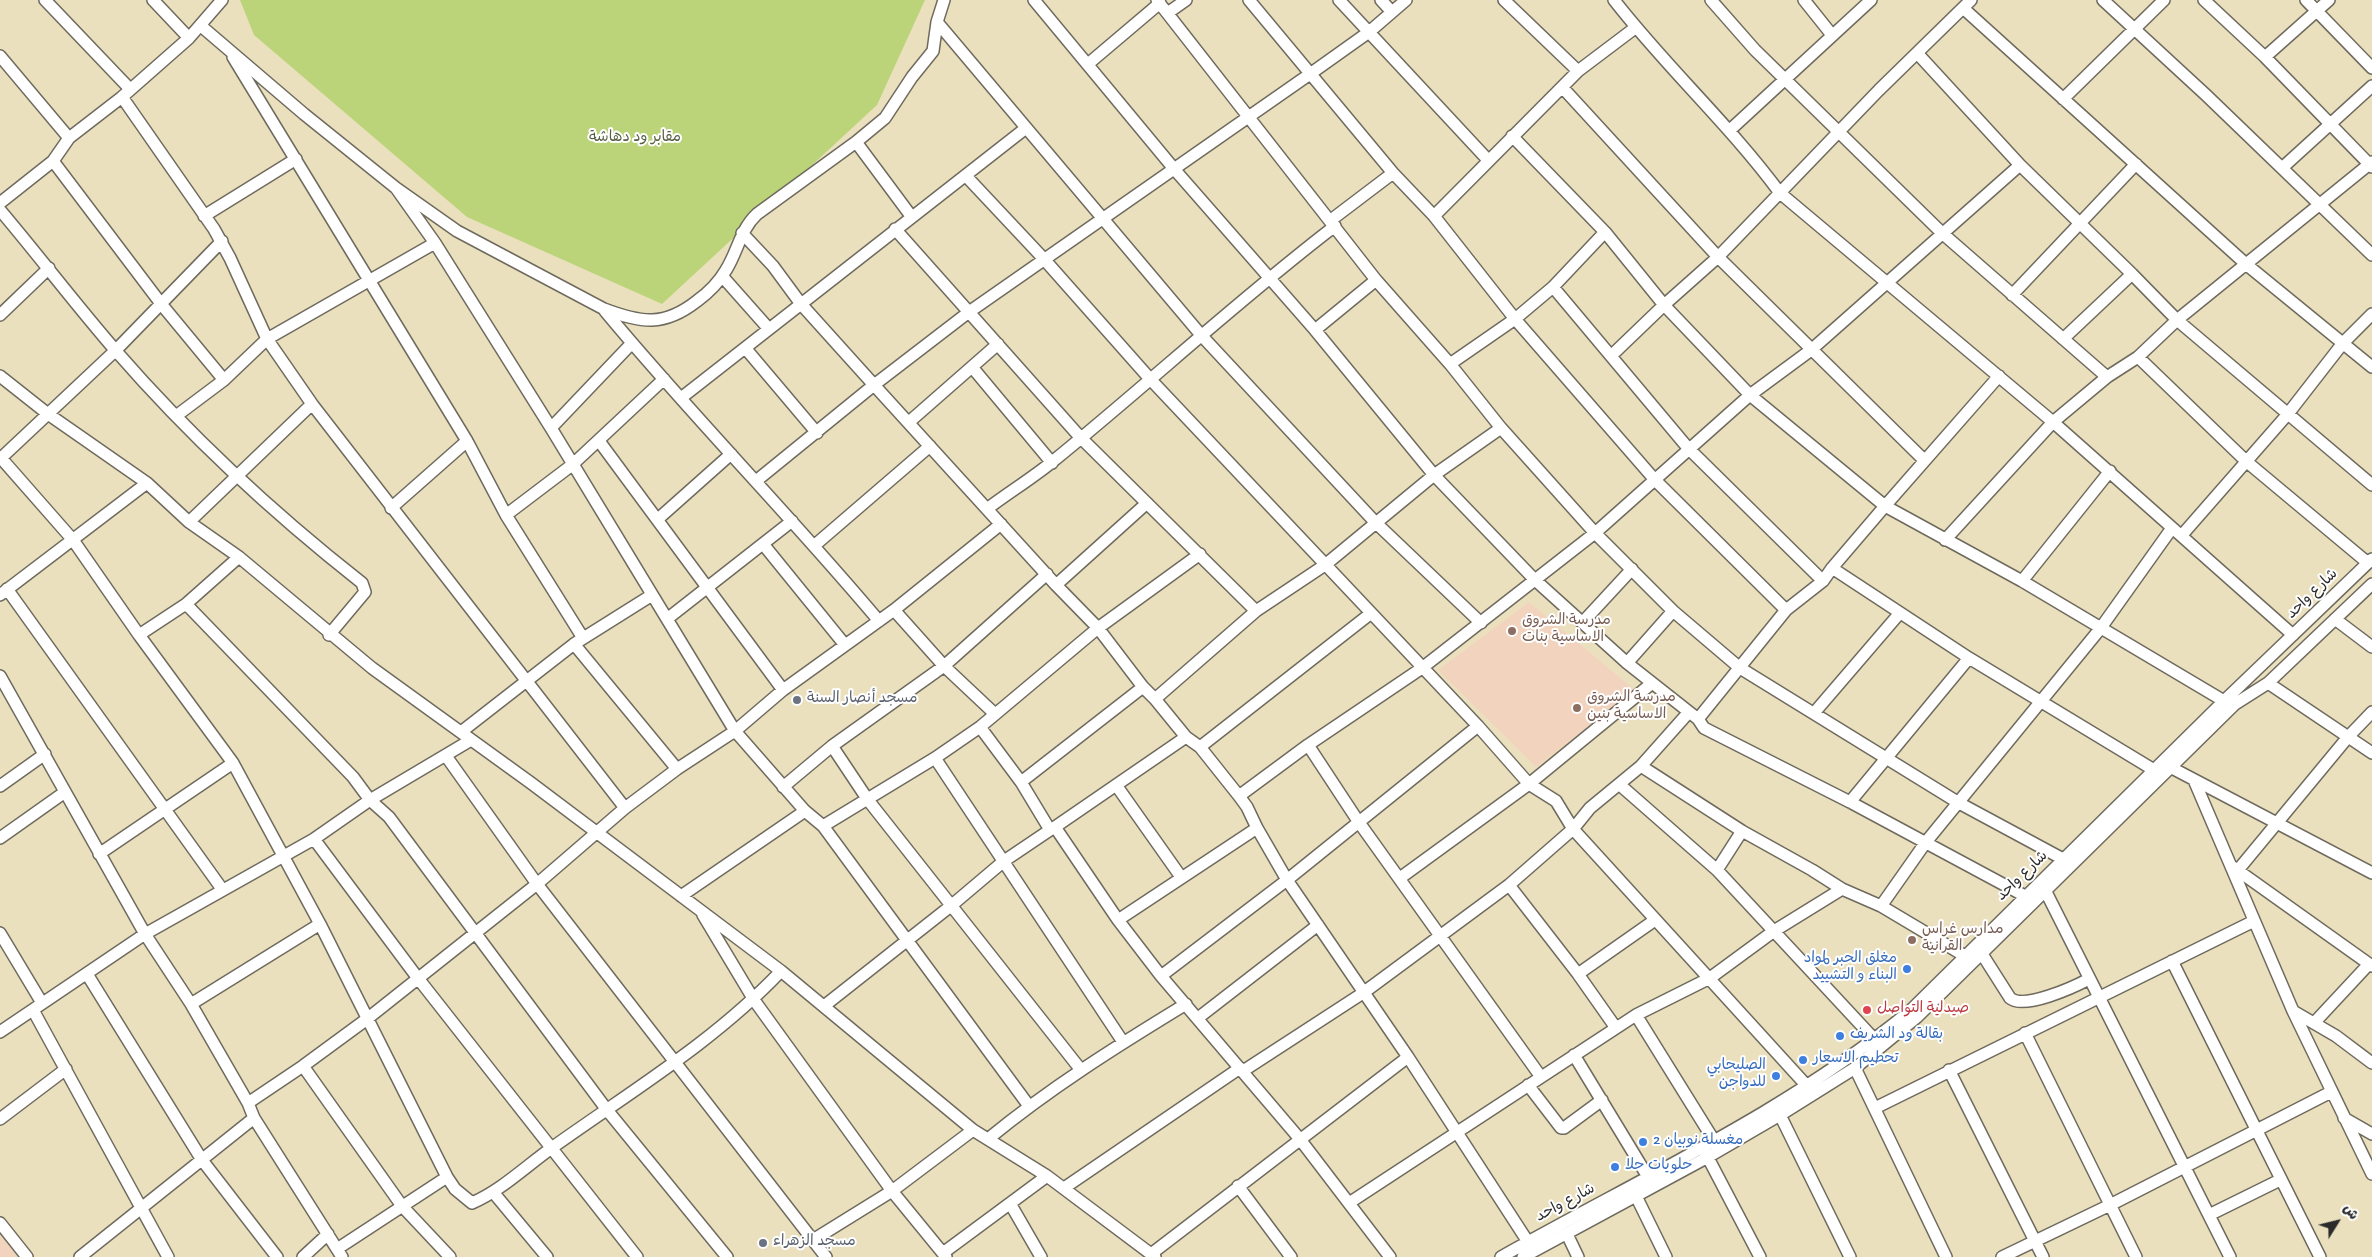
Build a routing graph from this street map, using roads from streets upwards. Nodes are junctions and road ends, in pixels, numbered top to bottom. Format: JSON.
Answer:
{"nodes":[{"id":1,"x":45,"y":0,"type":"edge"},
{"id":2,"x":153,"y":0,"type":"edge"},
{"id":3,"x":222,"y":0,"type":"edge"},
{"id":4,"x":944,"y":0,"type":"edge"},
{"id":5,"x":1034,"y":0,"type":"edge"},
{"id":6,"x":1186,"y":0,"type":"edge"},
{"id":7,"x":1249,"y":0,"type":"edge"},
{"id":8,"x":1339,"y":0,"type":"edge"},
{"id":9,"x":1381,"y":0,"type":"edge"},
{"id":10,"x":1406,"y":0,"type":"edge"},
{"id":11,"x":1504,"y":0,"type":"edge"},
{"id":12,"x":1614,"y":0,"type":"edge"},
{"id":13,"x":1711,"y":0,"type":"edge"},
{"id":14,"x":1804,"y":0,"type":"edge"},
{"id":15,"x":1871,"y":0,"type":"edge"},
{"id":16,"x":2103,"y":0,"type":"edge"},
{"id":17,"x":2164,"y":0,"type":"edge"},
{"id":18,"x":2204,"y":0,"type":"edge"},
{"id":19,"x":2306,"y":0,"type":"edge"},
{"id":20,"x":2329,"y":0,"type":"edge"},
{"id":21,"x":1159,"y":2,"type":"edge"},
{"id":22,"x":1967,"y":4,"type":"edge"},
{"id":23,"x":1169,"y":12,"type":"junction"},
{"id":24,"x":1392,"y":12,"type":"junction"},
{"id":25,"x":2317,"y":12,"type":"junction"},
{"id":26,"x":937,"y":22,"type":"junction"},
{"id":27,"x":201,"y":26,"type":"junction"},
{"id":28,"x":1635,"y":28,"type":"junction"},
{"id":29,"x":2135,"y":29,"type":"junction"},
{"id":30,"x":1369,"y":32,"type":"junction"},
{"id":31,"x":1832,"y":34,"type":"junction"},
{"id":32,"x":189,"y":38,"type":"junction"},
{"id":33,"x":226,"y":46,"type":"junction"},
{"id":34,"x":1917,"y":53,"type":"junction"},
{"id":35,"x":0,"y":56,"type":"edge"},
{"id":36,"x":2265,"y":57,"type":"junction"},
{"id":37,"x":1088,"y":64,"type":"junction"},
{"id":38,"x":2372,"y":68,"type":"edge"},
{"id":39,"x":1578,"y":71,"type":"junction"},
{"id":40,"x":1310,"y":74,"type":"junction"},
{"id":41,"x":1784,"y":79,"type":"junction"},
{"id":42,"x":1562,"y":86,"type":"junction"},
{"id":43,"x":2372,"y":86,"type":"edge"},
{"id":44,"x":126,"y":93,"type":"junction"},
{"id":45,"x":2064,"y":99,"type":"junction"},
{"id":46,"x":1247,"y":117,"type":"junction"},
{"id":47,"x":2332,"y":125,"type":"junction"},
{"id":48,"x":1026,"y":128,"type":"junction"},
{"id":49,"x":1730,"y":130,"type":"junction"},
{"id":50,"x":1839,"y":130,"type":"junction"},
{"id":51,"x":1512,"y":136,"type":"junction"},
{"id":52,"x":69,"y":138,"type":"junction"},
{"id":53,"x":856,"y":142,"type":"junction"},
{"id":54,"x":296,"y":159,"type":"junction"},
{"id":55,"x":1488,"y":160,"type":"junction"},
{"id":56,"x":53,"y":162,"type":"junction"},
{"id":57,"x":2136,"y":164,"type":"junction"},
{"id":58,"x":2371,"y":164,"type":"edge"},
{"id":59,"x":2020,"y":165,"type":"junction"},
{"id":60,"x":2282,"y":168,"type":"junction"},
{"id":61,"x":1175,"y":170,"type":"junction"},
{"id":62,"x":1393,"y":173,"type":"junction"},
{"id":63,"x":966,"y":176,"type":"junction"},
{"id":64,"x":396,"y":188,"type":"junction"},
{"id":65,"x":1780,"y":193,"type":"junction"},
{"id":66,"x":0,"y":203,"type":"edge"},
{"id":67,"x":2320,"y":205,"type":"junction"},
{"id":68,"x":0,"y":210,"type":"edge"},
{"id":69,"x":204,"y":216,"type":"junction"},
{"id":70,"x":912,"y":216,"type":"junction"},
{"id":71,"x":1434,"y":216,"type":"junction"},
{"id":72,"x":1103,"y":220,"type":"junction"},
{"id":73,"x":1333,"y":223,"type":"junction"},
{"id":74,"x":2081,"y":224,"type":"junction"},
{"id":75,"x":895,"y":229,"type":"junction"},
{"id":76,"x":1605,"y":232,"type":"junction"},
{"id":77,"x":742,"y":233,"type":"junction"},
{"id":78,"x":1942,"y":233,"type":"junction"},
{"id":79,"x":222,"y":241,"type":"junction"},
{"id":80,"x":435,"y":243,"type":"junction"},
{"id":81,"x":2372,"y":254,"type":"edge"},
{"id":82,"x":1718,"y":257,"type":"junction"},
{"id":83,"x":1044,"y":258,"type":"junction"},
{"id":84,"x":2247,"y":264,"type":"junction"},
{"id":85,"x":49,"y":268,"type":"junction"},
{"id":86,"x":2132,"y":274,"type":"junction"},
{"id":87,"x":722,"y":276,"type":"junction"},
{"id":88,"x":1269,"y":277,"type":"junction"},
{"id":89,"x":1376,"y":280,"type":"junction"},
{"id":90,"x":369,"y":281,"type":"junction"},
{"id":91,"x":1886,"y":284,"type":"junction"},
{"id":92,"x":1553,"y":287,"type":"junction"},
{"id":93,"x":2012,"y":295,"type":"junction"},
{"id":94,"x":801,"y":304,"type":"junction"},
{"id":95,"x":162,"y":305,"type":"junction"},
{"id":96,"x":1664,"y":305,"type":"junction"},
{"id":97,"x":604,"y":308,"type":"junction"},
{"id":98,"x":969,"y":312,"type":"junction"},
{"id":99,"x":2372,"y":314,"type":"edge"},
{"id":100,"x":0,"y":315,"type":"edge"},
{"id":101,"x":1515,"y":319,"type":"junction"},
{"id":102,"x":2177,"y":320,"type":"junction"},
{"id":103,"x":769,"y":328,"type":"junction"},
{"id":104,"x":1315,"y":330,"type":"junction"},
{"id":105,"x":1201,"y":334,"type":"junction"},
{"id":106,"x":267,"y":339,"type":"junction"},
{"id":107,"x":2063,"y":339,"type":"junction"},
{"id":108,"x":632,"y":343,"type":"junction"},
{"id":109,"x":2343,"y":343,"type":"junction"},
{"id":110,"x":998,"y":344,"type":"junction"},
{"id":111,"x":746,"y":348,"type":"junction"},
{"id":112,"x":116,"y":350,"type":"junction"},
{"id":113,"x":1811,"y":350,"type":"junction"},
{"id":114,"x":1612,"y":355,"type":"junction"},
{"id":115,"x":2138,"y":357,"type":"junction"},
{"id":116,"x":1450,"y":364,"type":"junction"},
{"id":117,"x":972,"y":367,"type":"junction"},
{"id":118,"x":2372,"y":367,"type":"edge"},
{"id":119,"x":0,"y":376,"type":"edge"},
{"id":120,"x":1999,"y":376,"type":"junction"},
{"id":121,"x":2107,"y":377,"type":"junction"},
{"id":122,"x":664,"y":379,"type":"junction"},
{"id":123,"x":224,"y":380,"type":"junction"},
{"id":124,"x":1151,"y":380,"type":"junction"},
{"id":125,"x":874,"y":385,"type":"junction"},
{"id":126,"x":1750,"y":395,"type":"junction"},
{"id":127,"x":681,"y":398,"type":"junction"},
{"id":128,"x":312,"y":404,"type":"junction"},
{"id":129,"x":48,"y":414,"type":"junction"},
{"id":130,"x":2287,"y":415,"type":"junction"},
{"id":131,"x":176,"y":416,"type":"junction"},
{"id":132,"x":909,"y":422,"type":"junction"},
{"id":133,"x":2053,"y":422,"type":"junction"},
{"id":134,"x":551,"y":428,"type":"junction"},
{"id":135,"x":1501,"y":428,"type":"junction"},
{"id":136,"x":817,"y":433,"type":"junction"},
{"id":137,"x":1080,"y":437,"type":"junction"},
{"id":138,"x":467,"y":441,"type":"junction"},
{"id":139,"x":599,"y":441,"type":"junction"},
{"id":140,"x":930,"y":446,"type":"junction"},
{"id":141,"x":1688,"y":448,"type":"junction"},
{"id":142,"x":731,"y":454,"type":"junction"},
{"id":143,"x":1,"y":458,"type":"edge"},
{"id":144,"x":1924,"y":460,"type":"junction"},
{"id":145,"x":2247,"y":462,"type":"junction"},
{"id":146,"x":1052,"y":463,"type":"junction"},
{"id":147,"x":572,"y":465,"type":"junction"},
{"id":148,"x":2110,"y":471,"type":"junction"},
{"id":149,"x":1434,"y":475,"type":"junction"},
{"id":150,"x":236,"y":476,"type":"junction"},
{"id":151,"x":1655,"y":480,"type":"junction"},
{"id":152,"x":756,"y":481,"type":"junction"},
{"id":153,"x":147,"y":483,"type":"junction"},
{"id":154,"x":2372,"y":485,"type":"edge"},
{"id":155,"x":1147,"y":503,"type":"junction"},
{"id":156,"x":1885,"y":506,"type":"junction"},
{"id":157,"x":391,"y":508,"type":"junction"},
{"id":158,"x":987,"y":509,"type":"junction"},
{"id":159,"x":506,"y":515,"type":"junction"},
{"id":160,"x":658,"y":519,"type":"junction"},
{"id":161,"x":792,"y":521,"type":"junction"},
{"id":162,"x":189,"y":522,"type":"junction"},
{"id":163,"x":1375,"y":522,"type":"junction"},
{"id":164,"x":1001,"y":524,"type":"junction"},
{"id":165,"x":2177,"y":532,"type":"junction"},
{"id":166,"x":1595,"y":533,"type":"junction"},
{"id":167,"x":73,"y":540,"type":"junction"},
{"id":168,"x":1944,"y":540,"type":"junction"},
{"id":169,"x":763,"y":544,"type":"junction"},
{"id":170,"x":815,"y":545,"type":"junction"},
{"id":171,"x":1200,"y":554,"type":"junction"},
{"id":172,"x":239,"y":557,"type":"junction"},
{"id":173,"x":2370,"y":561,"type":"edge"},
{"id":174,"x":1325,"y":565,"type":"junction"},
{"id":175,"x":1832,"y":568,"type":"junction"},
{"id":176,"x":1632,"y":569,"type":"junction"},
{"id":177,"x":1047,"y":574,"type":"junction"},
{"id":178,"x":1534,"y":579,"type":"junction"},
{"id":179,"x":1823,"y":581,"type":"junction"},
{"id":180,"x":2022,"y":581,"type":"junction"},
{"id":181,"x":2372,"y":584,"type":"edge"},
{"id":182,"x":1056,"y":585,"type":"junction"},
{"id":183,"x":707,"y":588,"type":"junction"},
{"id":184,"x":4,"y":592,"type":"edge"},
{"id":185,"x":652,"y":595,"type":"junction"},
{"id":186,"x":186,"y":604,"type":"junction"},
{"id":187,"x":894,"y":610,"type":"junction"},
{"id":188,"x":1786,"y":610,"type":"junction"},
{"id":189,"x":1256,"y":611,"type":"junction"},
{"id":190,"x":1673,"y":611,"type":"junction"},
{"id":191,"x":1370,"y":614,"type":"junction"},
{"id":192,"x":1899,"y":614,"type":"junction"},
{"id":193,"x":667,"y":619,"type":"junction"},
{"id":194,"x":2335,"y":619,"type":"junction"},
{"id":195,"x":878,"y":621,"type":"junction"},
{"id":196,"x":1583,"y":622,"type":"junction"},
{"id":197,"x":1480,"y":623,"type":"junction"},
{"id":198,"x":1098,"y":628,"type":"junction"},
{"id":199,"x":2100,"y":629,"type":"junction"},
{"id":200,"x":139,"y":635,"type":"junction"},
{"id":201,"x":329,"y":635,"type":"junction"},
{"id":202,"x":2293,"y":635,"type":"junction"},
{"id":203,"x":578,"y":641,"type":"junction"},
{"id":204,"x":845,"y":645,"type":"junction"},
{"id":205,"x":2372,"y":647,"type":"edge"},
{"id":206,"x":1968,"y":658,"type":"junction"},
{"id":207,"x":1627,"y":663,"type":"junction"},
{"id":208,"x":944,"y":666,"type":"junction"},
{"id":209,"x":1422,"y":668,"type":"junction"},
{"id":210,"x":1740,"y":668,"type":"junction"},
{"id":211,"x":0,"y":676,"type":"edge"},
{"id":212,"x":525,"y":681,"type":"junction"},
{"id":213,"x":2268,"y":683,"type":"junction"},
{"id":214,"x":1651,"y":684,"type":"junction"},
{"id":215,"x":1143,"y":687,"type":"junction"},
{"id":216,"x":783,"y":690,"type":"junction"},
{"id":217,"x":1155,"y":699,"type":"junction"},
{"id":218,"x":2224,"y":701,"type":"junction"},
{"id":219,"x":2040,"y":702,"type":"junction"},
{"id":220,"x":2372,"y":712,"type":"edge"},
{"id":221,"x":1814,"y":713,"type":"junction"},
{"id":222,"x":995,"y":714,"type":"junction"},
{"id":223,"x":1693,"y":716,"type":"junction"},
{"id":224,"x":1478,"y":726,"type":"junction"},
{"id":225,"x":980,"y":727,"type":"junction"},
{"id":226,"x":735,"y":731,"type":"junction"},
{"id":227,"x":461,"y":732,"type":"junction"},
{"id":228,"x":1186,"y":737,"type":"junction"},
{"id":229,"x":2348,"y":737,"type":"junction"},
{"id":230,"x":471,"y":740,"type":"junction"},
{"id":231,"x":1308,"y":745,"type":"junction"},
{"id":232,"x":832,"y":746,"type":"junction"},
{"id":233,"x":1200,"y":747,"type":"junction"},
{"id":234,"x":2372,"y":753,"type":"edge"},
{"id":235,"x":44,"y":754,"type":"junction"},
{"id":236,"x":446,"y":756,"type":"junction"},
{"id":237,"x":1885,"y":757,"type":"junction"},
{"id":238,"x":935,"y":758,"type":"junction"},
{"id":239,"x":233,"y":762,"type":"junction"},
{"id":240,"x":1641,"y":766,"type":"junction"},
{"id":241,"x":2170,"y":768,"type":"junction"},
{"id":242,"x":677,"y":769,"type":"junction"},
{"id":243,"x":2154,"y":770,"type":"junction"},
{"id":244,"x":2194,"y":780,"type":"junction"},
{"id":245,"x":1021,"y":782,"type":"junction"},
{"id":246,"x":1116,"y":784,"type":"junction"},
{"id":247,"x":1529,"y":784,"type":"junction"},
{"id":248,"x":1620,"y":785,"type":"junction"},
{"id":249,"x":0,"y":786,"type":"edge"},
{"id":250,"x":783,"y":787,"type":"junction"},
{"id":251,"x":65,"y":792,"type":"junction"},
{"id":252,"x":1240,"y":796,"type":"junction"},
{"id":253,"x":370,"y":800,"type":"junction"},
{"id":254,"x":868,"y":800,"type":"junction"},
{"id":255,"x":1850,"y":802,"type":"junction"},
{"id":256,"x":1959,"y":803,"type":"junction"},
{"id":257,"x":625,"y":808,"type":"junction"},
{"id":258,"x":164,"y":809,"type":"junction"},
{"id":259,"x":805,"y":811,"type":"junction"},
{"id":260,"x":1358,"y":822,"type":"junction"},
{"id":261,"x":2275,"y":823,"type":"junction"},
{"id":262,"x":823,"y":826,"type":"junction"},
{"id":263,"x":1052,"y":828,"type":"junction"},
{"id":264,"x":1256,"y":828,"type":"junction"},
{"id":265,"x":1573,"y":829,"type":"junction"},
{"id":266,"x":1742,"y":831,"type":"junction"},
{"id":267,"x":596,"y":834,"type":"junction"},
{"id":268,"x":0,"y":838,"type":"edge"},
{"id":269,"x":314,"y":839,"type":"junction"},
{"id":270,"x":1926,"y":842,"type":"junction"},
{"id":271,"x":99,"y":854,"type":"junction"},
{"id":272,"x":283,"y":857,"type":"junction"},
{"id":273,"x":2062,"y":859,"type":"junction"},
{"id":274,"x":1004,"y":861,"type":"junction"},
{"id":275,"x":2234,"y":867,"type":"junction"},
{"id":276,"x":1717,"y":870,"type":"junction"},
{"id":277,"x":2372,"y":873,"type":"edge"},
{"id":278,"x":1181,"y":877,"type":"junction"},
{"id":279,"x":1400,"y":878,"type":"junction"},
{"id":280,"x":1287,"y":880,"type":"junction"},
{"id":281,"x":537,"y":884,"type":"junction"},
{"id":282,"x":1509,"y":885,"type":"junction"},
{"id":283,"x":222,"y":889,"type":"junction"},
{"id":284,"x":1842,"y":889,"type":"junction"},
{"id":285,"x":2045,"y":890,"type":"junction"},
{"id":286,"x":681,"y":896,"type":"junction"},
{"id":287,"x":2025,"y":896,"type":"junction"},
{"id":288,"x":952,"y":905,"type":"junction"},
{"id":289,"x":1881,"y":906,"type":"junction"},
{"id":290,"x":700,"y":910,"type":"junction"},
{"id":291,"x":1118,"y":920,"type":"junction"},
{"id":292,"x":1655,"y":920,"type":"junction"},
{"id":293,"x":2254,"y":921,"type":"junction"},
{"id":294,"x":320,"y":924,"type":"junction"},
{"id":295,"x":1318,"y":925,"type":"junction"},
{"id":296,"x":1774,"y":931,"type":"junction"},
{"id":297,"x":0,"y":933,"type":"edge"},
{"id":298,"x":475,"y":933,"type":"junction"},
{"id":299,"x":145,"y":934,"type":"junction"},
{"id":300,"x":1440,"y":934,"type":"junction"},
{"id":301,"x":906,"y":941,"type":"junction"},
{"id":302,"x":1982,"y":954,"type":"junction"},
{"id":303,"x":1965,"y":960,"type":"junction"},
{"id":304,"x":2172,"y":961,"type":"junction"},
{"id":305,"x":2371,"y":965,"type":"edge"},
{"id":306,"x":781,"y":971,"type":"junction"},
{"id":307,"x":87,"y":974,"type":"junction"},
{"id":308,"x":1578,"y":974,"type":"junction"},
{"id":309,"x":1161,"y":976,"type":"junction"},
{"id":310,"x":418,"y":977,"type":"junction"},
{"id":311,"x":1710,"y":978,"type":"junction"},
{"id":312,"x":2089,"y":979,"type":"junction"},
{"id":313,"x":1363,"y":993,"type":"junction"},
{"id":314,"x":2099,"y":997,"type":"junction"},
{"id":315,"x":754,"y":1000,"type":"junction"},
{"id":316,"x":191,"y":1004,"type":"junction"},
{"id":317,"x":1186,"y":1004,"type":"junction"},
{"id":318,"x":824,"y":1006,"type":"junction"},
{"id":319,"x":37,"y":1007,"type":"junction"},
{"id":320,"x":2293,"y":1011,"type":"junction"},
{"id":321,"x":1636,"y":1015,"type":"junction"},
{"id":322,"x":1198,"y":1018,"type":"junction"},
{"id":323,"x":366,"y":1019,"type":"junction"},
{"id":324,"x":2314,"y":1023,"type":"junction"},
{"id":325,"x":1616,"y":1028,"type":"junction"},
{"id":326,"x":0,"y":1032,"type":"edge"},
{"id":327,"x":2025,"y":1033,"type":"junction"},
{"id":328,"x":1875,"y":1040,"type":"junction"},
{"id":329,"x":1123,"y":1042,"type":"junction"},
{"id":330,"x":1574,"y":1055,"type":"junction"},
{"id":331,"x":1408,"y":1057,"type":"junction"},
{"id":332,"x":674,"y":1061,"type":"junction"},
{"id":333,"x":2372,"y":1063,"type":"edge"},
{"id":334,"x":303,"y":1066,"type":"junction"},
{"id":335,"x":1855,"y":1068,"type":"junction"},
{"id":336,"x":66,"y":1069,"type":"junction"},
{"id":337,"x":1082,"y":1070,"type":"junction"},
{"id":338,"x":1242,"y":1070,"type":"junction"},
{"id":339,"x":1949,"y":1070,"type":"junction"},
{"id":340,"x":1541,"y":1077,"type":"junction"},
{"id":341,"x":1528,"y":1085,"type":"junction"},
{"id":342,"x":1807,"y":1086,"type":"junction"},
{"id":343,"x":2331,"y":1092,"type":"junction"},
{"id":344,"x":1602,"y":1100,"type":"junction"},
{"id":345,"x":0,"y":1102,"type":"edge"},
{"id":346,"x":248,"y":1103,"type":"junction"},
{"id":347,"x":1029,"y":1106,"type":"junction"},
{"id":348,"x":1875,"y":1108,"type":"junction"},
{"id":349,"x":607,"y":1110,"type":"junction"},
{"id":350,"x":4,"y":1115,"type":"edge"},
{"id":351,"x":1780,"y":1115,"type":"junction"},
{"id":352,"x":254,"y":1118,"type":"junction"},
{"id":353,"x":2344,"y":1118,"type":"junction"},
{"id":354,"x":973,"y":1130,"type":"junction"},
{"id":355,"x":2256,"y":1131,"type":"junction"},
{"id":356,"x":1456,"y":1132,"type":"junction"},
{"id":357,"x":2372,"y":1134,"type":"edge"},
{"id":358,"x":1299,"y":1138,"type":"junction"},
{"id":359,"x":988,"y":1139,"type":"junction"},
{"id":360,"x":1717,"y":1145,"type":"junction"},
{"id":361,"x":552,"y":1148,"type":"junction"},
{"id":362,"x":1705,"y":1152,"type":"junction"},
{"id":363,"x":202,"y":1160,"type":"junction"},
{"id":364,"x":2185,"y":1167,"type":"junction"},
{"id":365,"x":2372,"y":1174,"type":"edge"},
{"id":366,"x":1047,"y":1176,"type":"junction"},
{"id":367,"x":448,"y":1177,"type":"junction"},
{"id":368,"x":1648,"y":1177,"type":"junction"},
{"id":369,"x":2280,"y":1180,"type":"junction"},
{"id":370,"x":1238,"y":1186,"type":"junction"},
{"id":371,"x":1064,"y":1188,"type":"junction"},
{"id":372,"x":892,"y":1191,"type":"junction"},
{"id":373,"x":493,"y":1192,"type":"junction"},
{"id":374,"x":1636,"y":1196,"type":"junction"},
{"id":375,"x":1349,"y":1203,"type":"junction"},
{"id":376,"x":1010,"y":1205,"type":"junction"},
{"id":377,"x":402,"y":1206,"type":"junction"},
{"id":378,"x":2110,"y":1206,"type":"junction"},
{"id":379,"x":141,"y":1210,"type":"junction"},
{"id":380,"x":2209,"y":1215,"type":"junction"},
{"id":381,"x":0,"y":1223,"type":"edge"},
{"id":382,"x":328,"y":1234,"type":"junction"},
{"id":383,"x":1567,"y":1234,"type":"junction"},
{"id":384,"x":1546,"y":1238,"type":"junction"},
{"id":385,"x":813,"y":1240,"type":"junction"},
{"id":386,"x":2035,"y":1241,"type":"junction"},
{"id":387,"x":1528,"y":1242,"type":"junction"},
{"id":388,"x":340,"y":1253,"type":"edge"},
{"id":389,"x":945,"y":1255,"type":"edge"},
{"id":390,"x":542,"y":1256,"type":"edge"},
{"id":391,"x":1153,"y":1256,"type":"edge"},
{"id":392,"x":27,"y":1257,"type":"edge"},
{"id":393,"x":80,"y":1257,"type":"edge"},
{"id":394,"x":168,"y":1257,"type":"edge"},
{"id":395,"x":277,"y":1257,"type":"edge"},
{"id":396,"x":302,"y":1257,"type":"edge"},
{"id":397,"x":450,"y":1257,"type":"edge"},
{"id":398,"x":637,"y":1257,"type":"edge"},
{"id":399,"x":727,"y":1257,"type":"edge"},
{"id":400,"x":826,"y":1257,"type":"edge"},
{"id":401,"x":1041,"y":1257,"type":"edge"},
{"id":402,"x":1291,"y":1257,"type":"edge"},
{"id":403,"x":1390,"y":1257,"type":"edge"},
{"id":404,"x":1501,"y":1257,"type":"edge"},
{"id":405,"x":1523,"y":1257,"type":"edge"},
{"id":406,"x":1578,"y":1257,"type":"edge"},
{"id":407,"x":1666,"y":1257,"type":"edge"},
{"id":408,"x":1760,"y":1257,"type":"edge"},
{"id":409,"x":1850,"y":1257,"type":"edge"},
{"id":410,"x":1946,"y":1257,"type":"edge"},
{"id":411,"x":2002,"y":1257,"type":"edge"},
{"id":412,"x":2043,"y":1257,"type":"edge"},
{"id":413,"x":2136,"y":1257,"type":"edge"},
{"id":414,"x":2230,"y":1257,"type":"edge"},
{"id":415,"x":2320,"y":1257,"type":"edge"}],
"edges":[{"from":1,"to":44,"type":"street"},
{"from":2,"to":32,"type":"street"},
{"from":3,"to":27,"type":"street"},
{"from":4,"to":26,"type":"street"},
{"from":5,"to":37,"type":"street"},
{"from":6,"to":23,"type":"street"},
{"from":7,"to":40,"type":"street"},
{"from":8,"to":30,"type":"street"},
{"from":9,"to":24,"type":"street"},
{"from":10,"to":24,"type":"street"},
{"from":11,"to":39,"type":"street"},
{"from":12,"to":28,"type":"street"},
{"from":13,"to":41,"type":"street"},
{"from":14,"to":31,"type":"street"},
{"from":15,"to":31,"type":"street"},
{"from":16,"to":29,"type":"street"},
{"from":17,"to":29,"type":"street"},
{"from":18,"to":36,"type":"street"},
{"from":19,"to":25,"type":"street"},
{"from":20,"to":25,"type":"street"},
{"from":21,"to":23,"type":"street"},
{"from":21,"to":37,"type":"street"},
{"from":22,"to":34,"type":"street"},
{"from":22,"to":45,"type":"street"},
{"from":23,"to":46,"type":"street"},
{"from":24,"to":30,"type":"street"},
{"from":25,"to":36,"type":"street"},
{"from":25,"to":38,"type":"street"},
{"from":26,"to":48,"type":"street"},
{"from":26,"to":53,"type":"street"},
{"from":27,"to":32,"type":"street"},
{"from":27,"to":33,"type":"street"},
{"from":28,"to":39,"type":"street"},
{"from":28,"to":49,"type":"street"},
{"from":29,"to":45,"type":"street"},
{"from":29,"to":60,"type":"street"},
{"from":30,"to":40,"type":"street"},
{"from":30,"to":55,"type":"street"},
{"from":31,"to":41,"type":"street"},
{"from":32,"to":44,"type":"street"},
{"from":33,"to":54,"type":"street"},
{"from":33,"to":64,"type":"street"},
{"from":34,"to":50,"type":"street"},
{"from":34,"to":59,"type":"street"},
{"from":35,"to":52,"type":"street"},
{"from":36,"to":47,"type":"street"},
{"from":37,"to":61,"type":"street"},
{"from":39,"to":42,"type":"street"},
{"from":40,"to":46,"type":"street"},
{"from":40,"to":62,"type":"street"},
{"from":41,"to":49,"type":"street"},
{"from":41,"to":50,"type":"street"},
{"from":42,"to":51,"type":"street"},
{"from":42,"to":82,"type":"street"},
{"from":43,"to":47,"type":"street"},
{"from":44,"to":52,"type":"street"},
{"from":44,"to":69,"type":"street"},
{"from":45,"to":57,"type":"street"},
{"from":46,"to":61,"type":"street"},
{"from":46,"to":73,"type":"street"},
{"from":47,"to":58,"type":"street"},
{"from":47,"to":60,"type":"street"},
{"from":48,"to":63,"type":"street"},
{"from":48,"to":72,"type":"street"},
{"from":49,"to":65,"type":"street"},
{"from":50,"to":65,"type":"street"},
{"from":50,"to":78,"type":"street"},
{"from":51,"to":55,"type":"street"},
{"from":51,"to":76,"type":"street"},
{"from":52,"to":56,"type":"street"},
{"from":53,"to":70,"type":"street"},
{"from":53,"to":77,"type":"street"},
{"from":54,"to":69,"type":"street"},
{"from":54,"to":90,"type":"street"},
{"from":55,"to":71,"type":"street"},
{"from":56,"to":66,"type":"street"},
{"from":56,"to":95,"type":"street"},
{"from":57,"to":74,"type":"street"},
{"from":57,"to":84,"type":"street"},
{"from":58,"to":67,"type":"street"},
{"from":59,"to":74,"type":"street"},
{"from":59,"to":78,"type":"street"},
{"from":60,"to":67,"type":"street"},
{"from":61,"to":72,"type":"street"},
{"from":61,"to":88,"type":"street"},
{"from":62,"to":71,"type":"street"},
{"from":62,"to":73,"type":"street"},
{"from":63,"to":70,"type":"street"},
{"from":63,"to":83,"type":"street"},
{"from":64,"to":80,"type":"street"},
{"from":64,"to":97,"type":"street"},
{"from":65,"to":82,"type":"street"},
{"from":65,"to":91,"type":"street"},
{"from":67,"to":81,"type":"street"},
{"from":67,"to":84,"type":"street"},
{"from":68,"to":85,"type":"street"},
{"from":69,"to":79,"type":"street"},
{"from":70,"to":75,"type":"street"},
{"from":71,"to":101,"type":"street"},
{"from":72,"to":83,"type":"street"},
{"from":72,"to":105,"type":"street"},
{"from":73,"to":88,"type":"street"},
{"from":73,"to":89,"type":"street"},
{"from":74,"to":86,"type":"street"},
{"from":74,"to":93,"type":"street"},
{"from":75,"to":94,"type":"street"},
{"from":75,"to":98,"type":"street"},
{"from":76,"to":92,"type":"street"},
{"from":76,"to":96,"type":"street"},
{"from":77,"to":87,"type":"street"},
{"from":77,"to":94,"type":"street"},
{"from":78,"to":91,"type":"street"},
{"from":78,"to":93,"type":"street"},
{"from":79,"to":95,"type":"street"},
{"from":79,"to":106,"type":"street"},
{"from":80,"to":90,"type":"street"},
{"from":80,"to":134,"type":"street"},
{"from":82,"to":96,"type":"street"},
{"from":82,"to":113,"type":"street"},
{"from":83,"to":98,"type":"street"},
{"from":83,"to":124,"type":"street"},
{"from":84,"to":102,"type":"street"},
{"from":84,"to":109,"type":"street"},
{"from":85,"to":100,"type":"street"},
{"from":85,"to":112,"type":"street"},
{"from":86,"to":102,"type":"street"},
{"from":86,"to":107,"type":"street"},
{"from":87,"to":97,"type":"street"},
{"from":87,"to":103,"type":"street"},
{"from":88,"to":104,"type":"street"},
{"from":88,"to":105,"type":"street"},
{"from":89,"to":104,"type":"street"},
{"from":89,"to":116,"type":"street"},
{"from":90,"to":106,"type":"street"},
{"from":90,"to":138,"type":"street"},
{"from":91,"to":113,"type":"street"},
{"from":91,"to":120,"type":"street"},
{"from":92,"to":101,"type":"street"},
{"from":92,"to":114,"type":"street"},
{"from":93,"to":107,"type":"street"},
{"from":94,"to":103,"type":"street"},
{"from":94,"to":125,"type":"street"},
{"from":95,"to":112,"type":"street"},
{"from":95,"to":123,"type":"street"},
{"from":96,"to":114,"type":"street"},
{"from":96,"to":126,"type":"street"},
{"from":97,"to":108,"type":"street"},
{"from":98,"to":110,"type":"street"},
{"from":98,"to":125,"type":"street"},
{"from":99,"to":109,"type":"street"},
{"from":101,"to":116,"type":"street"},
{"from":101,"to":151,"type":"street"},
{"from":102,"to":115,"type":"street"},
{"from":102,"to":130,"type":"street"},
{"from":103,"to":111,"type":"street"},
{"from":104,"to":149,"type":"street"},
{"from":105,"to":124,"type":"street"},
{"from":105,"to":163,"type":"street"},
{"from":106,"to":123,"type":"street"},
{"from":106,"to":128,"type":"street"},
{"from":107,"to":121,"type":"street"},
{"from":108,"to":122,"type":"street"},
{"from":108,"to":134,"type":"street"},
{"from":109,"to":118,"type":"street"},
{"from":109,"to":130,"type":"street"},
{"from":110,"to":117,"type":"street"},
{"from":110,"to":137,"type":"street"},
{"from":111,"to":127,"type":"street"},
{"from":111,"to":136,"type":"street"},
{"from":112,"to":129,"type":"street"},
{"from":112,"to":131,"type":"street"},
{"from":113,"to":126,"type":"street"},
{"from":113,"to":144,"type":"street"},
{"from":114,"to":141,"type":"street"},
{"from":115,"to":121,"type":"street"},
{"from":115,"to":145,"type":"street"},
{"from":116,"to":135,"type":"street"},
{"from":117,"to":132,"type":"street"},
{"from":117,"to":146,"type":"street"},
{"from":119,"to":129,"type":"street"},
{"from":120,"to":133,"type":"street"},
{"from":120,"to":144,"type":"street"},
{"from":121,"to":133,"type":"street"},
{"from":122,"to":127,"type":"street"},
{"from":122,"to":139,"type":"street"},
{"from":123,"to":131,"type":"street"},
{"from":124,"to":137,"type":"street"},
{"from":124,"to":174,"type":"street"},
{"from":125,"to":132,"type":"street"},
{"from":125,"to":136,"type":"street"},
{"from":126,"to":141,"type":"street"},
{"from":126,"to":156,"type":"street"},
{"from":127,"to":142,"type":"street"},
{"from":128,"to":150,"type":"street"},
{"from":128,"to":157,"type":"street"},
{"from":129,"to":143,"type":"street"},
{"from":129,"to":153,"type":"street"},
{"from":130,"to":145,"type":"street"},
{"from":130,"to":154,"type":"street"},
{"from":131,"to":150,"type":"street"},
{"from":132,"to":140,"type":"street"},
{"from":133,"to":148,"type":"street"},
{"from":133,"to":168,"type":"street"},
{"from":134,"to":147,"type":"street"},
{"from":135,"to":149,"type":"street"},
{"from":135,"to":166,"type":"street"},
{"from":136,"to":152,"type":"street"},
{"from":137,"to":146,"type":"street"},
{"from":137,"to":155,"type":"street"},
{"from":138,"to":157,"type":"street"},
{"from":138,"to":159,"type":"street"},
{"from":139,"to":147,"type":"street"},
{"from":139,"to":160,"type":"street"},
{"from":140,"to":158,"type":"street"},
{"from":140,"to":170,"type":"street"},
{"from":141,"to":151,"type":"street"},
{"from":141,"to":179,"type":"street"},
{"from":142,"to":152,"type":"street"},
{"from":142,"to":160,"type":"street"},
{"from":143,"to":167,"type":"street"},
{"from":144,"to":156,"type":"street"},
{"from":145,"to":165,"type":"street"},
{"from":145,"to":173,"type":"street"},
{"from":146,"to":158,"type":"street"},
{"from":147,"to":159,"type":"street"},
{"from":147,"to":185,"type":"street"},
{"from":148,"to":165,"type":"street"},
{"from":148,"to":180,"type":"street"},
{"from":149,"to":163,"type":"street"},
{"from":149,"to":178,"type":"street"},
{"from":150,"to":162,"type":"street"},
{"from":150,"to":201,"type":"street"},
{"from":151,"to":166,"type":"street"},
{"from":151,"to":188,"type":"street"},
{"from":152,"to":161,"type":"street"},
{"from":153,"to":162,"type":"street"},
{"from":153,"to":167,"type":"street"},
{"from":155,"to":171,"type":"street"},
{"from":155,"to":182,"type":"street"},
{"from":156,"to":168,"type":"street"},
{"from":156,"to":175,"type":"street"},
{"from":157,"to":212,"type":"street"},
{"from":158,"to":164,"type":"street"},
{"from":159,"to":203,"type":"street"},
{"from":160,"to":183,"type":"street"},
{"from":161,"to":169,"type":"street"},
{"from":161,"to":170,"type":"street"},
{"from":162,"to":172,"type":"street"},
{"from":163,"to":174,"type":"street"},
{"from":163,"to":197,"type":"street"},
{"from":164,"to":177,"type":"street"},
{"from":164,"to":187,"type":"street"},
{"from":165,"to":199,"type":"street"},
{"from":165,"to":202,"type":"street"},
{"from":166,"to":176,"type":"street"},
{"from":166,"to":178,"type":"street"},
{"from":167,"to":184,"type":"street"},
{"from":167,"to":200,"type":"street"},
{"from":168,"to":180,"type":"street"},
{"from":169,"to":183,"type":"street"},
{"from":169,"to":204,"type":"street"},
{"from":170,"to":195,"type":"street"},
{"from":171,"to":189,"type":"street"},
{"from":171,"to":198,"type":"street"},
{"from":172,"to":186,"type":"street"},
{"from":172,"to":201,"type":"street"},
{"from":173,"to":202,"type":"street","name":"شارع واحد"},
{"from":174,"to":189,"type":"street"},
{"from":174,"to":191,"type":"street"},
{"from":175,"to":179,"type":"street"},
{"from":175,"to":192,"type":"street"},
{"from":176,"to":190,"type":"street"},
{"from":176,"to":196,"type":"street"},
{"from":177,"to":182,"type":"street"},
{"from":177,"to":208,"type":"street"},
{"from":178,"to":196,"type":"street"},
{"from":178,"to":197,"type":"street"},
{"from":179,"to":188,"type":"street"},
{"from":180,"to":199,"type":"street"},
{"from":181,"to":194,"type":"street","name":"شارع واحد"},
{"from":182,"to":198,"type":"street"},
{"from":183,"to":193,"type":"street"},
{"from":183,"to":216,"type":"street"},
{"from":184,"to":258,"type":"street"},
{"from":185,"to":193,"type":"street"},
{"from":185,"to":203,"type":"street"},
{"from":186,"to":200,"type":"street"},
{"from":186,"to":253,"type":"street"},
{"from":187,"to":195,"type":"street"},
{"from":187,"to":208,"type":"street"},
{"from":188,"to":210,"type":"street"},
{"from":189,"to":217,"type":"street"},
{"from":190,"to":207,"type":"street"},
{"from":190,"to":210,"type":"street"},
{"from":191,"to":209,"type":"street"},
{"from":191,"to":233,"type":"street"},
{"from":192,"to":206,"type":"street"},
{"from":192,"to":221,"type":"street"},
{"from":193,"to":226,"type":"street"},
{"from":194,"to":205,"type":"street"},
{"from":194,"to":213,"type":"street","name":"شارع واحد"},
{"from":195,"to":204,"type":"street"},
{"from":196,"to":207,"type":"street"},
{"from":197,"to":209,"type":"street"},
{"from":198,"to":215,"type":"street"},
{"from":198,"to":222,"type":"street"},
{"from":199,"to":218,"type":"street"},
{"from":199,"to":219,"type":"street"},
{"from":200,"to":239,"type":"street"},
{"from":201,"to":227,"type":"street"},
{"from":202,"to":218,"type":"street","name":"شارع واحد"},
{"from":203,"to":212,"type":"street"},
{"from":203,"to":242,"type":"street"},
{"from":204,"to":216,"type":"street"},
{"from":206,"to":219,"type":"street"},
{"from":206,"to":237,"type":"street"},
{"from":207,"to":214,"type":"street"},
{"from":208,"to":222,"type":"street"},
{"from":208,"to":232,"type":"street"},
{"from":209,"to":224,"type":"street"},
{"from":209,"to":231,"type":"street"},
{"from":210,"to":221,"type":"street"},
{"from":210,"to":223,"type":"street"},
{"from":211,"to":235,"type":"street"},
{"from":212,"to":227,"type":"street"},
{"from":212,"to":257,"type":"street"},
{"from":213,"to":229,"type":"street"},
{"from":213,"to":241,"type":"street","name":"شارع واحد"},
{"from":214,"to":223,"type":"street"},
{"from":214,"to":247,"type":"street"},
{"from":215,"to":217,"type":"street"},
{"from":215,"to":245,"type":"street"},
{"from":216,"to":226,"type":"street"},
{"from":217,"to":228,"type":"street"},
{"from":218,"to":243,"type":"street","name":"شارع واحد"},
{"from":219,"to":243,"type":"street"},
{"from":219,"to":256,"type":"street"},
{"from":220,"to":229,"type":"street"},
{"from":221,"to":237,"type":"street"},
{"from":222,"to":225,"type":"street"},
{"from":223,"to":240,"type":"street"},
{"from":223,"to":255,"type":"street"},
{"from":224,"to":247,"type":"street"},
{"from":224,"to":260,"type":"street"},
{"from":225,"to":238,"type":"street"},
{"from":225,"to":245,"type":"street"},
{"from":226,"to":242,"type":"street"},
{"from":226,"to":250,"type":"street"},
{"from":227,"to":230,"type":"street"},
{"from":228,"to":233,"type":"street"},
{"from":228,"to":246,"type":"street"},
{"from":229,"to":234,"type":"street"},
{"from":229,"to":261,"type":"street"},
{"from":230,"to":236,"type":"street"},
{"from":230,"to":267,"type":"street"},
{"from":231,"to":252,"type":"street"},
{"from":231,"to":260,"type":"street"},
{"from":232,"to":250,"type":"street"},
{"from":232,"to":254,"type":"street"},
{"from":233,"to":252,"type":"street"},
{"from":235,"to":249,"type":"street"},
{"from":235,"to":251,"type":"street"},
{"from":236,"to":253,"type":"street"},
{"from":236,"to":281,"type":"street"},
{"from":237,"to":255,"type":"street"},
{"from":237,"to":256,"type":"street"},
{"from":238,"to":254,"type":"street"},
{"from":238,"to":274,"type":"street"},
{"from":239,"to":258,"type":"street"},
{"from":239,"to":272,"type":"street"},
{"from":240,"to":248,"type":"street"},
{"from":240,"to":266,"type":"street"},
{"from":241,"to":243,"type":"street"},
{"from":241,"to":244,"type":"street"},
{"from":241,"to":285,"type":"street","name":"شارع واحد"},
{"from":242,"to":257,"type":"street"},
{"from":243,"to":273,"type":"street","name":"شارع واحد"},
{"from":244,"to":261,"type":"street"},
{"from":244,"to":275,"type":"street"},
{"from":245,"to":263,"type":"street"},
{"from":246,"to":263,"type":"street"},
{"from":246,"to":278,"type":"street"},
{"from":247,"to":265,"type":"street"},
{"from":247,"to":279,"type":"street"},
{"from":248,"to":265,"type":"street"},
{"from":248,"to":276,"type":"street"},
{"from":250,"to":259,"type":"street"},
{"from":251,"to":268,"type":"street"},
{"from":251,"to":271,"type":"street"},
{"from":252,"to":264,"type":"street"},
{"from":253,"to":269,"type":"street"},
{"from":253,"to":298,"type":"street"},
{"from":254,"to":262,"type":"street"},
{"from":254,"to":288,"type":"street"},
{"from":255,"to":270,"type":"street"},
{"from":256,"to":270,"type":"street"},
{"from":256,"to":273,"type":"street"},
{"from":257,"to":267,"type":"street"},
{"from":258,"to":271,"type":"street"},
{"from":258,"to":283,"type":"street"},
{"from":259,"to":262,"type":"street"},
{"from":259,"to":286,"type":"street"},
{"from":260,"to":279,"type":"street"},
{"from":260,"to":280,"type":"street"},
{"from":261,"to":275,"type":"street"},
{"from":261,"to":277,"type":"street"},
{"from":262,"to":301,"type":"street"},
{"from":263,"to":274,"type":"street"},
{"from":263,"to":291,"type":"street"},
{"from":264,"to":278,"type":"street"},
{"from":264,"to":280,"type":"street"},
{"from":265,"to":282,"type":"street"},
{"from":265,"to":292,"type":"street"},
{"from":266,"to":276,"type":"street"},
{"from":266,"to":284,"type":"street"},
{"from":267,"to":281,"type":"street"},
{"from":267,"to":286,"type":"street"},
{"from":269,"to":272,"type":"street"},
{"from":269,"to":310,"type":"street"},
{"from":270,"to":287,"type":"street"},
{"from":270,"to":289,"type":"street"},
{"from":271,"to":299,"type":"street"},
{"from":272,"to":283,"type":"street"},
{"from":272,"to":294,"type":"street"},
{"from":273,"to":287,"type":"street","name":"شارع واحد"},
{"from":274,"to":288,"type":"street"},
{"from":274,"to":329,"type":"street"},
{"from":275,"to":293,"type":"street"},
{"from":275,"to":305,"type":"street"},
{"from":276,"to":296,"type":"street"},
{"from":278,"to":291,"type":"street"},
{"from":279,"to":300,"type":"street"},
{"from":280,"to":295,"type":"street"},
{"from":280,"to":309,"type":"street"},
{"from":281,"to":298,"type":"street"},
{"from":281,"to":332,"type":"street"},
{"from":282,"to":300,"type":"street"},
{"from":282,"to":308,"type":"street"},
{"from":283,"to":299,"type":"street"},
{"from":284,"to":289,"type":"street"},
{"from":284,"to":296,"type":"street"},
{"from":285,"to":302,"type":"street","name":"شارع واحد"},
{"from":285,"to":312,"type":"street"},
{"from":286,"to":290,"type":"street"},
{"from":287,"to":303,"type":"street","name":"شارع واحد"},
{"from":288,"to":301,"type":"street"},
{"from":288,"to":337,"type":"street"},
{"from":289,"to":303,"type":"street"},
{"from":290,"to":306,"type":"street"},
{"from":290,"to":315,"type":"street"},
{"from":291,"to":309,"type":"street"},
{"from":292,"to":308,"type":"street"},
{"from":292,"to":311,"type":"street"},
{"from":293,"to":304,"type":"street"},
{"from":293,"to":320,"type":"street"},
{"from":294,"to":316,"type":"street"},
{"from":294,"to":323,"type":"street"},
{"from":295,"to":313,"type":"street"},
{"from":295,"to":322,"type":"street"},
{"from":296,"to":311,"type":"street"},
{"from":296,"to":328,"type":"street"},
{"from":297,"to":319,"type":"street"},
{"from":298,"to":310,"type":"street"},
{"from":298,"to":349,"type":"street"},
{"from":299,"to":307,"type":"street"},
{"from":299,"to":316,"type":"street"},
{"from":300,"to":313,"type":"street"},
{"from":300,"to":340,"type":"street"},
{"from":301,"to":318,"type":"street"},
{"from":301,"to":347,"type":"street"},
{"from":302,"to":303,"type":"street","name":"شارع واحد"},
{"from":302,"to":312,"type":"street"},
{"from":303,"to":328,"type":"street","name":"شارع واحد"},
{"from":303,"to":335,"type":"street","name":"شارع واحد"},
{"from":304,"to":314,"type":"street"},
{"from":304,"to":355,"type":"street"},
{"from":305,"to":324,"type":"street"},
{"from":306,"to":315,"type":"street"},
{"from":306,"to":318,"type":"street"},
{"from":307,"to":319,"type":"street"},
{"from":307,"to":363,"type":"street"},
{"from":308,"to":325,"type":"street"},
{"from":309,"to":317,"type":"street"},
{"from":310,"to":323,"type":"street"},
{"from":310,"to":361,"type":"street"},
{"from":311,"to":321,"type":"street"},
{"from":311,"to":342,"type":"street"},
{"from":312,"to":314,"type":"street"},
{"from":313,"to":331,"type":"street"},
{"from":313,"to":338,"type":"street"},
{"from":314,"to":327,"type":"street"},
{"from":314,"to":364,"type":"street"},
{"from":315,"to":332,"type":"street"},
{"from":315,"to":372,"type":"street"},
{"from":316,"to":346,"type":"street"},
{"from":317,"to":322,"type":"street"},
{"from":317,"to":329,"type":"street"},
{"from":318,"to":354,"type":"street"},
{"from":319,"to":326,"type":"street"},
{"from":319,"to":336,"type":"street"},
{"from":320,"to":324,"type":"street"},
{"from":320,"to":343,"type":"street"},
{"from":321,"to":325,"type":"street"},
{"from":321,"to":360,"type":"street"},
{"from":322,"to":338,"type":"street"},
{"from":323,"to":334,"type":"street"},
{"from":323,"to":367,"type":"street"},
{"from":324,"to":333,"type":"street"},
{"from":325,"to":330,"type":"street"},
{"from":327,"to":339,"type":"street"},
{"from":327,"to":378,"type":"street"},
{"from":328,"to":342,"type":"street","name":"شارع واحد"},
{"from":329,"to":337,"type":"street"},
{"from":330,"to":340,"type":"street"},
{"from":330,"to":344,"type":"street"},
{"from":331,"to":356,"type":"street"},
{"from":331,"to":358,"type":"street"},
{"from":332,"to":349,"type":"street"},
{"from":332,"to":385,"type":"street"},
{"from":334,"to":346,"type":"street"},
{"from":334,"to":377,"type":"street"},
{"from":335,"to":348,"type":"street"},
{"from":335,"to":351,"type":"street","name":"شارع واحد"},
{"from":336,"to":350,"type":"street"},
{"from":336,"to":379,"type":"street"},
{"from":337,"to":347,"type":"street"},
{"from":338,"to":358,"type":"street"},
{"from":338,"to":371,"type":"street"},
{"from":339,"to":348,"type":"street"},
{"from":339,"to":386,"type":"street"},
{"from":340,"to":341,"type":"street"},
{"from":341,"to":344,"type":"street"},
{"from":341,"to":356,"type":"street"},
{"from":342,"to":360,"type":"street","name":"شارع واحد"},
{"from":343,"to":353,"type":"street"},
{"from":343,"to":355,"type":"street"},
{"from":344,"to":368,"type":"street"},
{"from":345,"to":350,"type":"street"},
{"from":346,"to":352,"type":"street"},
{"from":347,"to":359,"type":"street"},
{"from":348,"to":410,"type":"street"},
{"from":349,"to":361,"type":"street"},
{"from":349,"to":399,"type":"street"},
{"from":351,"to":360,"type":"street","name":"شارع واحد"},
{"from":351,"to":409,"type":"street"},
{"from":352,"to":363,"type":"street"},
{"from":352,"to":382,"type":"street"},
{"from":353,"to":357,"type":"street"},
{"from":353,"to":365,"type":"street"},
{"from":354,"to":359,"type":"street"},
{"from":354,"to":372,"type":"street"},
{"from":355,"to":364,"type":"street"},
{"from":355,"to":369,"type":"street"},
{"from":356,"to":375,"type":"street"},
{"from":356,"to":387,"type":"street"},
{"from":358,"to":370,"type":"street"},
{"from":358,"to":375,"type":"street"},
{"from":359,"to":366,"type":"street"},
{"from":360,"to":362,"type":"street","name":"شارع واحد"},
{"from":361,"to":373,"type":"street"},
{"from":361,"to":398,"type":"street"},
{"from":362,"to":368,"type":"street","name":"شارع واحد"},
{"from":362,"to":374,"type":"street","name":"شارع واحد"},
{"from":362,"to":408,"type":"street"},
{"from":363,"to":379,"type":"street"},
{"from":363,"to":395,"type":"street"},
{"from":364,"to":378,"type":"street"},
{"from":364,"to":380,"type":"street"},
{"from":366,"to":371,"type":"street"},
{"from":366,"to":376,"type":"street"},
{"from":367,"to":373,"type":"street"},
{"from":367,"to":377,"type":"street"},
{"from":368,"to":384,"type":"street","name":"شارع واحد"},
{"from":369,"to":380,"type":"street"},
{"from":369,"to":415,"type":"street"},
{"from":370,"to":391,"type":"street"},
{"from":370,"to":402,"type":"street"},
{"from":371,"to":391,"type":"street"},
{"from":372,"to":385,"type":"street"},
{"from":372,"to":389,"type":"street"},
{"from":373,"to":390,"type":"street"},
{"from":374,"to":383,"type":"street","name":"شارع واحد"},
{"from":374,"to":407,"type":"street"},
{"from":375,"to":403,"type":"street"},
{"from":376,"to":389,"type":"street"},
{"from":376,"to":401,"type":"street"},
{"from":377,"to":388,"type":"street"},
{"from":377,"to":397,"type":"street"},
{"from":378,"to":386,"type":"street"},
{"from":378,"to":413,"type":"street"},
{"from":379,"to":393,"type":"street"},
{"from":379,"to":394,"type":"street"},
{"from":380,"to":414,"type":"street"},
{"from":381,"to":392,"type":"street"},
{"from":382,"to":388,"type":"street"},
{"from":382,"to":396,"type":"street"},
{"from":383,"to":384,"type":"street","name":"شارع واحد"},
{"from":383,"to":406,"type":"street"},
{"from":384,"to":387,"type":"street","name":"شارع واحد"},
{"from":384,"to":405,"type":"street","name":"شارع واحد"},
{"from":385,"to":400,"type":"street"},
{"from":386,"to":411,"type":"street"},
{"from":386,"to":412,"type":"street"},
{"from":387,"to":404,"type":"street","name":"شارع واحد"}]}
